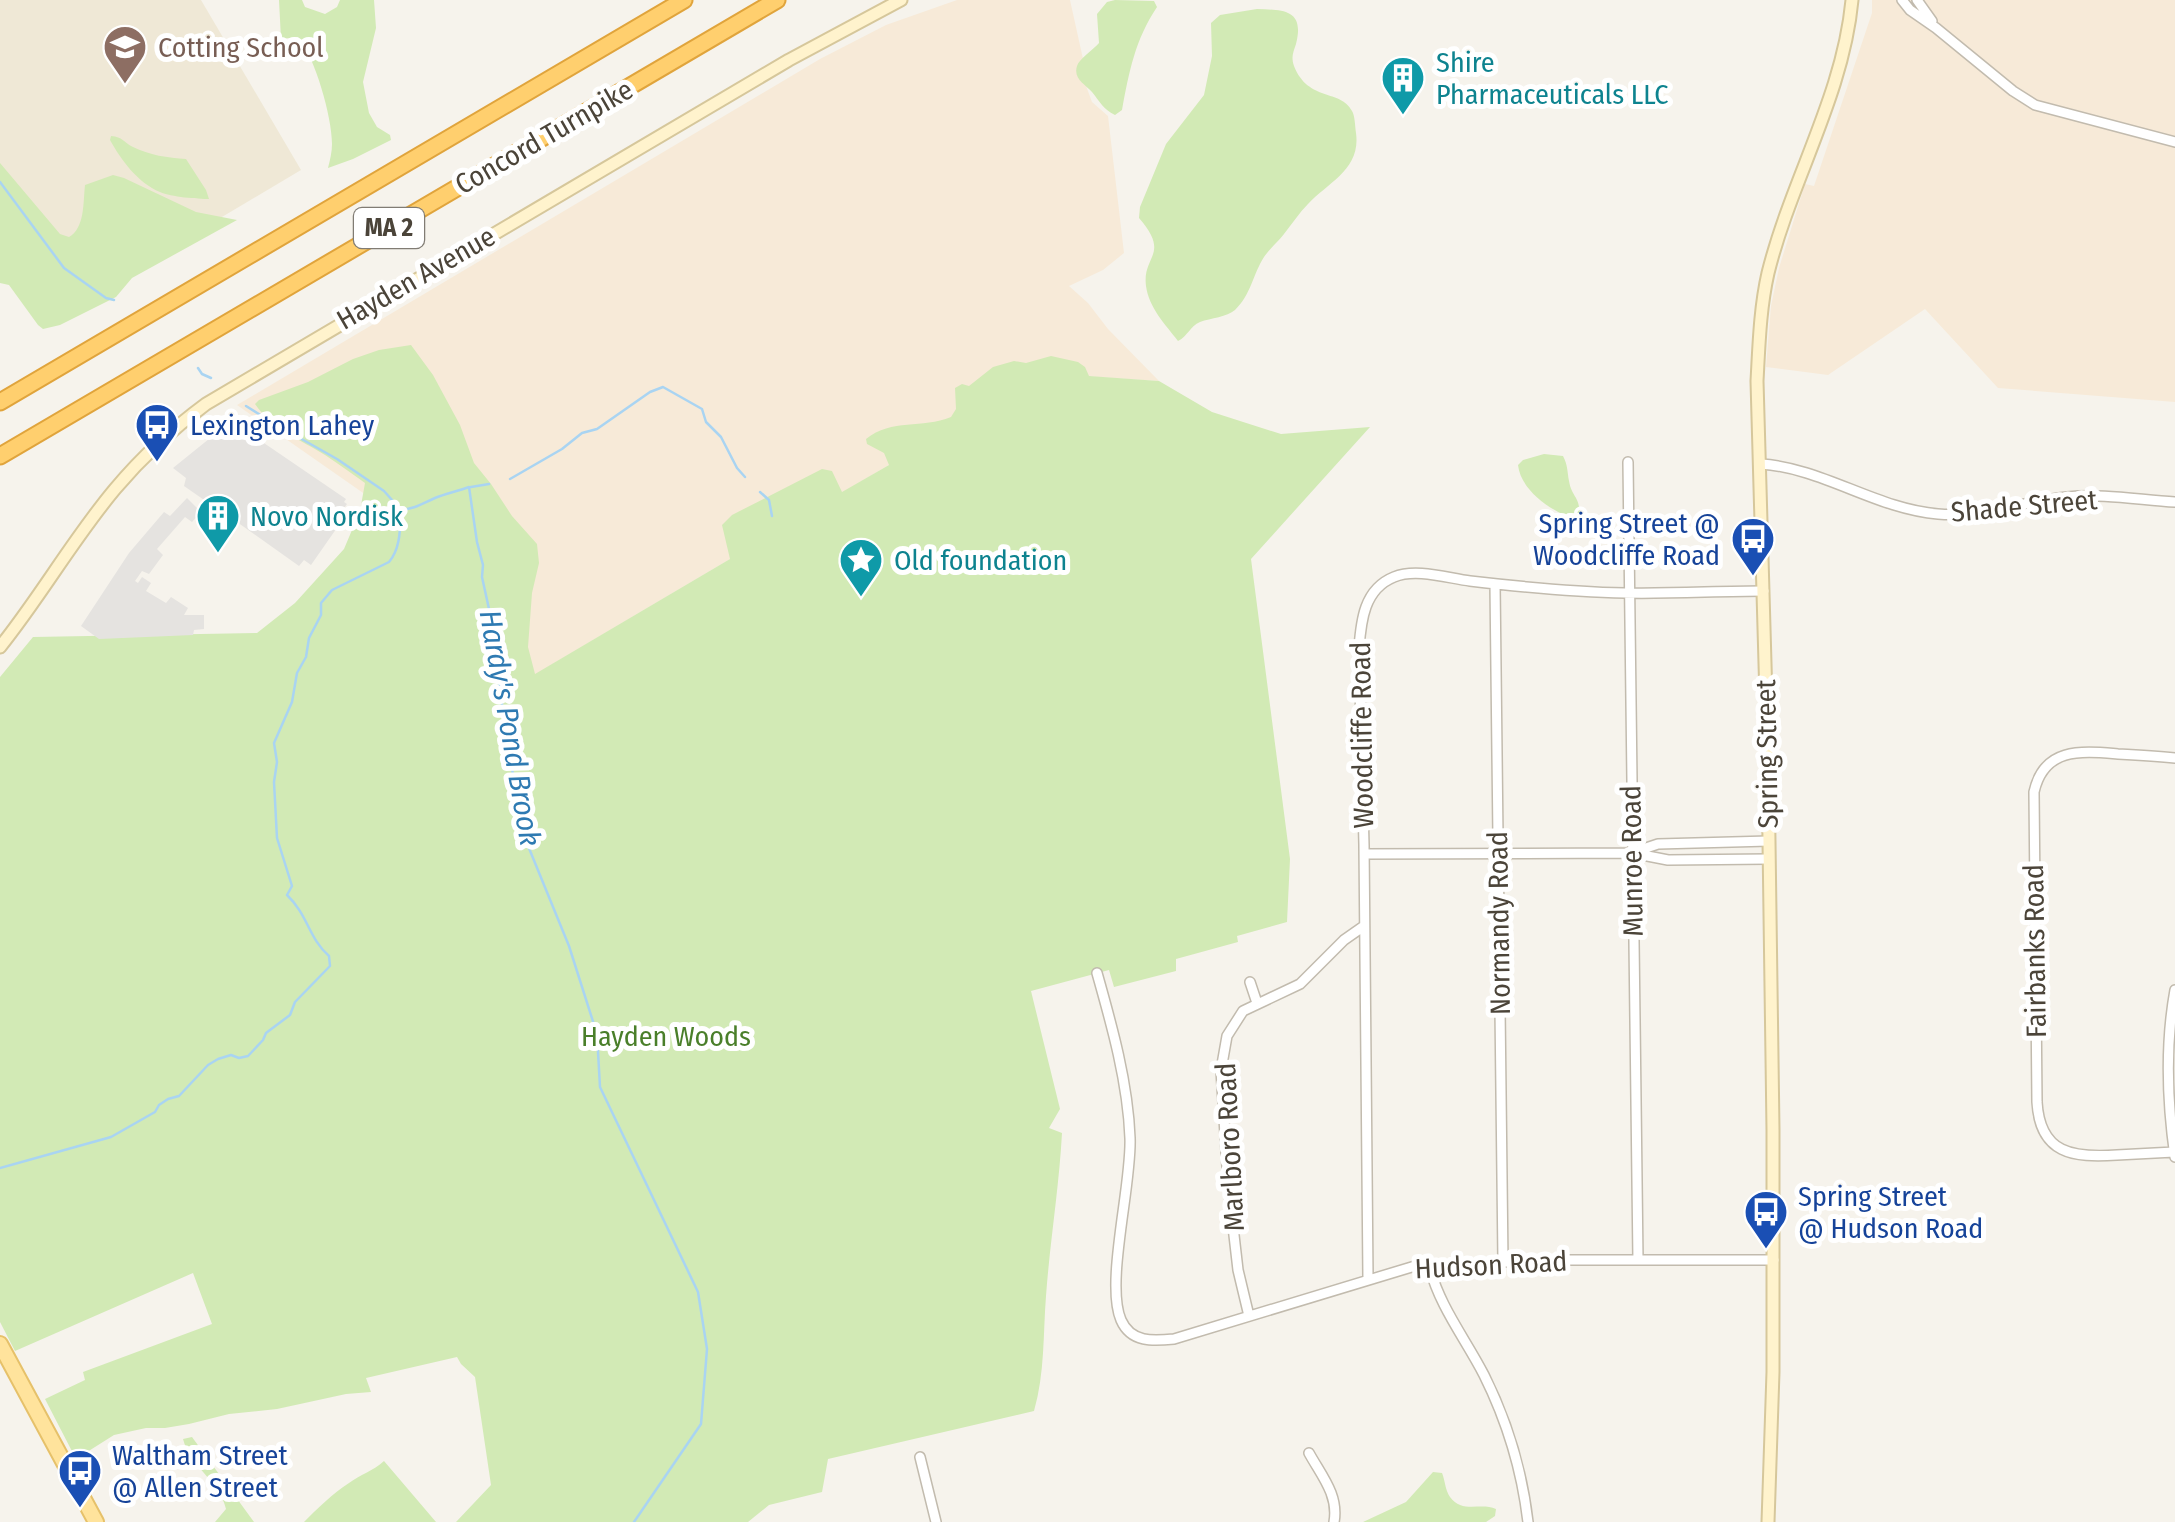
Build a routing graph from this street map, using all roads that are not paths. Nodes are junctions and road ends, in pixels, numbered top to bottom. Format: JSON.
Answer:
{"nodes":[{"id":1,"x":684,"y":0,"type":"edge"},
{"id":2,"x":777,"y":0,"type":"edge"},
{"id":3,"x":901,"y":0,"type":"edge"},
{"id":4,"x":1852,"y":0,"type":"edge"},
{"id":5,"x":1902,"y":0,"type":"edge"},
{"id":6,"x":1917,"y":0,"type":"edge"},
{"id":7,"x":1936,"y":28,"type":"junction"},
{"id":8,"x":2175,"y":142,"type":"edge"},
{"id":9,"x":0,"y":402,"type":"edge"},
{"id":10,"x":0,"y":456,"type":"edge"},
{"id":11,"x":1628,"y":462,"type":"dead end"},
{"id":12,"x":1761,"y":464,"type":"junction"},
{"id":13,"x":2175,"y":502,"type":"edge"},
{"id":14,"x":1495,"y":584,"type":"junction"},
{"id":15,"x":1764,"y":592,"type":"junction"},
{"id":16,"x":1628,"y":594,"type":"junction"},
{"id":17,"x":1,"y":645,"type":"edge"},
{"id":18,"x":2175,"y":758,"type":"edge"},
{"id":19,"x":1769,"y":841,"type":"junction"},
{"id":20,"x":1632,"y":853,"type":"junction"},
{"id":21,"x":1364,"y":854,"type":"junction"},
{"id":22,"x":1498,"y":854,"type":"junction"},
{"id":23,"x":1769,"y":859,"type":"junction"},
{"id":24,"x":1364,"y":926,"type":"junction"},
{"id":25,"x":1097,"y":973,"type":"dead end"},
{"id":26,"x":1250,"y":982,"type":"dead end"},
{"id":27,"x":2175,"y":990,"type":"edge"},
{"id":28,"x":1257,"y":1003,"type":"junction"},
{"id":29,"x":2175,"y":1155,"type":"edge"},
{"id":30,"x":1638,"y":1260,"type":"junction"},
{"id":31,"x":1774,"y":1260,"type":"junction"},
{"id":32,"x":1503,"y":1262,"type":"junction"},
{"id":33,"x":1429,"y":1265,"type":"junction"},
{"id":34,"x":1368,"y":1279,"type":"junction"},
{"id":35,"x":1249,"y":1316,"type":"junction"},
{"id":36,"x":0,"y":1344,"type":"edge"},
{"id":37,"x":1309,"y":1453,"type":"dead end"},
{"id":38,"x":920,"y":1458,"type":"dead end"},
{"id":39,"x":93,"y":1521,"type":"edge"},
{"id":40,"x":936,"y":1522,"type":"edge"},
{"id":41,"x":1334,"y":1522,"type":"edge"},
{"id":42,"x":1528,"y":1522,"type":"edge"},
{"id":43,"x":1768,"y":1522,"type":"edge"}],
"edges":[{"from":1,"to":9,"type":"highway","name":"Concord Turnpike","number":"MA 2"},
{"from":2,"to":10,"type":"highway","name":"Concord Turnpike","number":"MA 2"},
{"from":3,"to":17,"type":"main road","name":"Hayden Avenue"},
{"from":4,"to":12,"type":"main road","name":"Spring Street"},
{"from":5,"to":7,"type":"street"},
{"from":6,"to":7,"type":"street"},
{"from":7,"to":8,"type":"street"},
{"from":11,"to":16,"type":"street","name":"Munroe Road"},
{"from":12,"to":13,"type":"street","name":"Shade Street"},
{"from":12,"to":15,"type":"main road","name":"Spring Street"},
{"from":14,"to":16,"type":"street","name":"Woodcliffe Road"},
{"from":14,"to":21,"type":"street","name":"Woodcliffe Road"},
{"from":14,"to":22,"type":"street","name":"Normandy Road"},
{"from":15,"to":16,"type":"street","name":"Woodcliffe Road"},
{"from":15,"to":19,"type":"main road","name":"Spring Street"},
{"from":16,"to":20,"type":"street","name":"Munroe Road"},
{"from":18,"to":29,"type":"street","name":"Fairbanks Road"},
{"from":19,"to":20,"type":"street"},
{"from":19,"to":23,"type":"main road","name":"Spring Street"},
{"from":20,"to":22,"type":"street"},
{"from":20,"to":23,"type":"street"},
{"from":20,"to":30,"type":"street","name":"Munroe Road"},
{"from":21,"to":22,"type":"street"},
{"from":21,"to":24,"type":"street","name":"Woodcliffe Road"},
{"from":22,"to":32,"type":"street","name":"Normandy Road"},
{"from":23,"to":31,"type":"main road","name":"Spring Street"},
{"from":24,"to":28,"type":"street","name":"Marlboro Road"},
{"from":24,"to":34,"type":"street","name":"Woodcliffe Road"},
{"from":25,"to":35,"type":"street","name":"Hudson Road"},
{"from":26,"to":28,"type":"street"},
{"from":27,"to":29,"type":"street"},
{"from":28,"to":35,"type":"street","name":"Marlboro Road"},
{"from":30,"to":31,"type":"street","name":"Hudson Road"},
{"from":30,"to":32,"type":"street","name":"Hudson Road"},
{"from":31,"to":43,"type":"main road","name":"Spring Street"},
{"from":32,"to":33,"type":"street","name":"Hudson Road"},
{"from":33,"to":34,"type":"street","name":"Hudson Road"},
{"from":33,"to":42,"type":"street"},
{"from":34,"to":35,"type":"street","name":"Hudson Road"},
{"from":36,"to":39,"type":"main road"},
{"from":37,"to":41,"type":"street"},
{"from":38,"to":40,"type":"street"}]}
